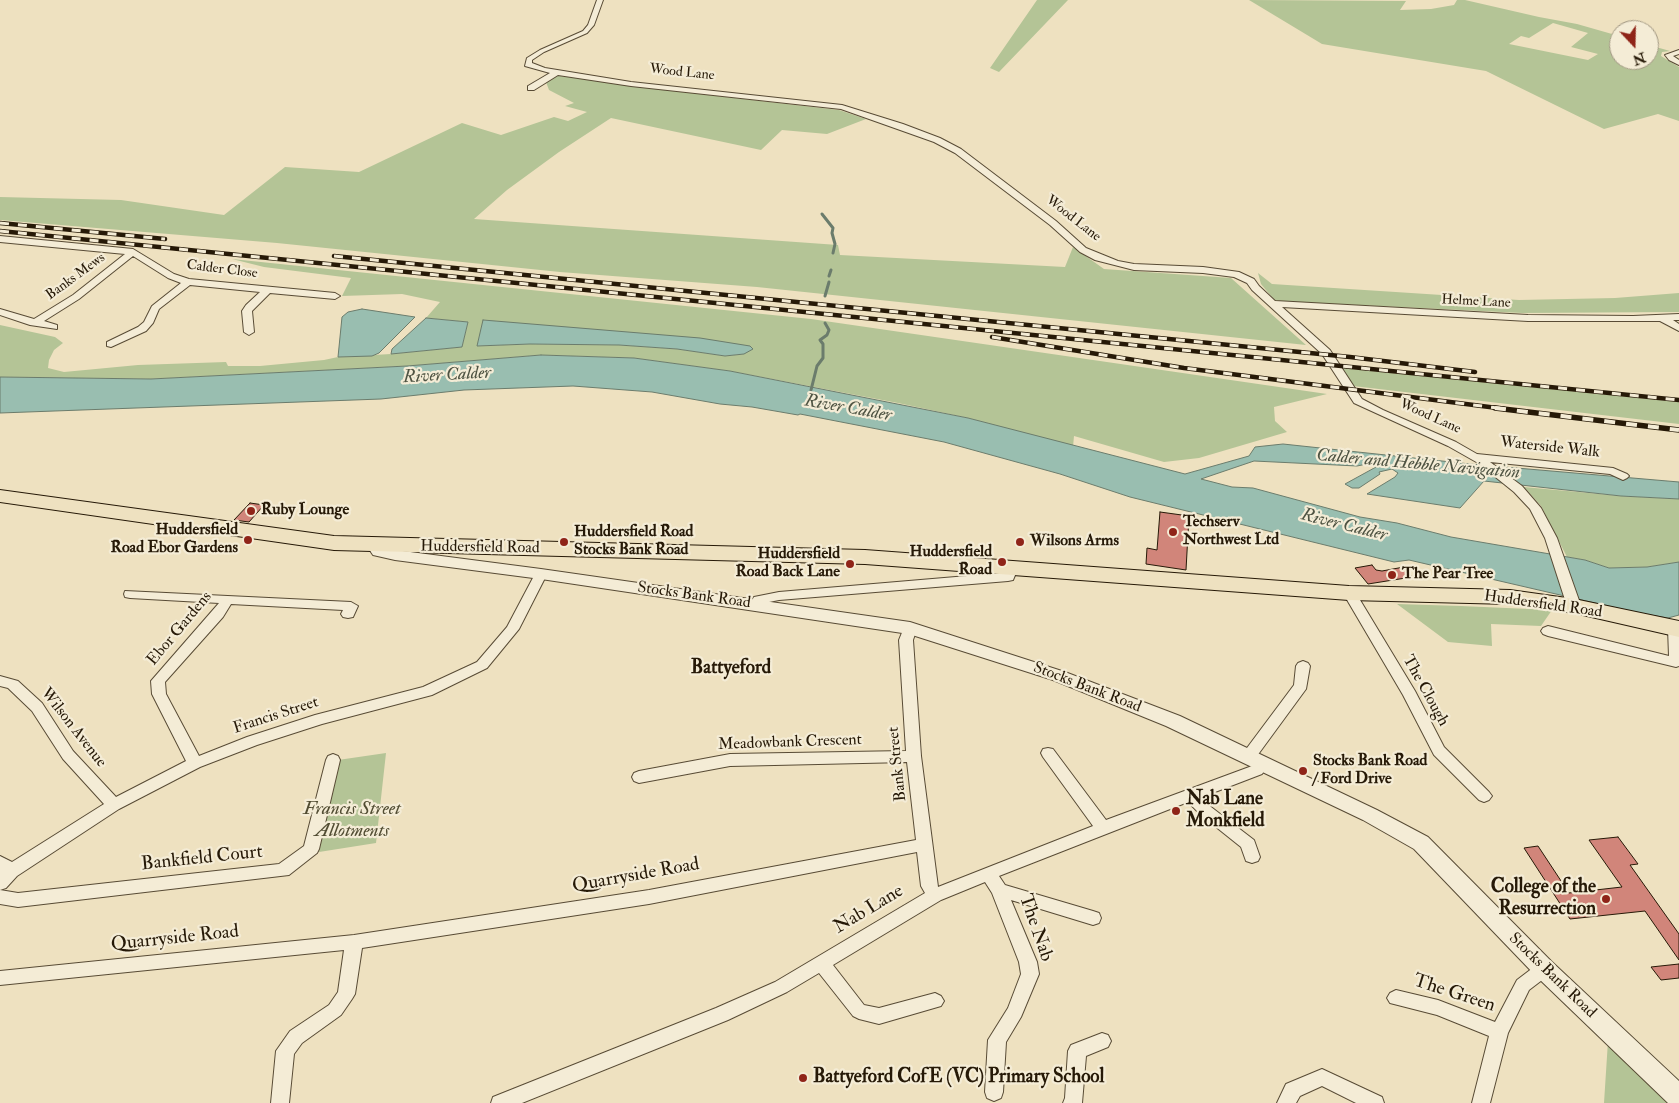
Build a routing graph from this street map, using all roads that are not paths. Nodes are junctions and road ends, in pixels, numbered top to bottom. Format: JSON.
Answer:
{"nodes":[{"id":1,"x":600,"y":0,"type":"edge"},
{"id":2,"x":1679,"y":52,"type":"edge"},
{"id":3,"x":1679,"y":63,"type":"edge"},
{"id":4,"x":556,"y":72,"type":"junction"},
{"id":5,"x":531,"y":88,"type":"dead end"},
{"id":6,"x":0,"y":239,"type":"edge"},
{"id":7,"x":133,"y":252,"type":"junction"},
{"id":8,"x":188,"y":282,"type":"junction"},
{"id":9,"x":268,"y":289,"type":"junction"},
{"id":10,"x":335,"y":296,"type":"dead end"},
{"id":11,"x":1273,"y":304,"type":"junction"},
{"id":12,"x":0,"y":312,"type":"edge"},
{"id":13,"x":1679,"y":317,"type":"edge"},
{"id":14,"x":1662,"y":318,"type":"junction"},
{"id":15,"x":34,"y":323,"type":"junction"},
{"id":16,"x":52,"y":327,"type":"dead end"},
{"id":17,"x":1679,"y":328,"type":"edge"},
{"id":18,"x":249,"y":332,"type":"dead end"},
{"id":19,"x":111,"y":344,"type":"dead end"},
{"id":20,"x":1478,"y":459,"type":"junction"},
{"id":21,"x":1623,"y":476,"type":"dead end"},
{"id":22,"x":0,"y":496,"type":"edge"},
{"id":23,"x":375,"y":546,"type":"junction"},
{"id":24,"x":1012,"y":568,"type":"junction"},
{"id":25,"x":540,"y":574,"type":"junction"},
{"id":26,"x":1349,"y":593,"type":"junction"},
{"id":27,"x":130,"y":594,"type":"dead end"},
{"id":28,"x":228,"y":599,"type":"junction"},
{"id":29,"x":1573,"y":602,"type":"junction"},
{"id":30,"x":756,"y":605,"type":"junction"},
{"id":31,"x":348,"y":614,"type":"dead end"},
{"id":32,"x":910,"y":628,"type":"junction"},
{"id":33,"x":1677,"y":629,"type":"edge"},
{"id":34,"x":1548,"y":630,"type":"dead end"},
{"id":35,"x":1678,"y":664,"type":"edge"},
{"id":36,"x":1303,"y":666,"type":"dead end"},
{"id":37,"x":0,"y":681,"type":"edge"},
{"id":38,"x":1048,"y":753,"type":"dead end"},
{"id":39,"x":914,"y":756,"type":"junction"},
{"id":40,"x":1256,"y":759,"type":"junction"},
{"id":41,"x":333,"y":760,"type":"dead end"},
{"id":42,"x":195,"y":763,"type":"junction"},
{"id":43,"x":639,"y":777,"type":"dead end"},
{"id":44,"x":1192,"y":796,"type":"junction"},
{"id":45,"x":1484,"y":796,"type":"dead end"},
{"id":46,"x":114,"y":805,"type":"junction"},
{"id":47,"x":1104,"y":828,"type":"junction"},
{"id":48,"x":925,"y":844,"type":"junction"},
{"id":49,"x":1252,"y":857,"type":"dead end"},
{"id":50,"x":6,"y":866,"type":"edge"},
{"id":51,"x":988,"y":872,"type":"junction"},
{"id":52,"x":0,"y":883,"type":"edge"},
{"id":53,"x":999,"y":890,"type":"junction"},
{"id":54,"x":935,"y":895,"type":"junction"},
{"id":55,"x":0,"y":898,"type":"edge"},
{"id":56,"x":1093,"y":918,"type":"dead end"},
{"id":57,"x":354,"y":942,"type":"junction"},
{"id":58,"x":821,"y":963,"type":"junction"},
{"id":59,"x":1544,"y":969,"type":"junction"},
{"id":60,"x":0,"y":978,"type":"edge"},
{"id":61,"x":1396,"y":998,"type":"dead end"},
{"id":62,"x":935,"y":1001,"type":"dead end"},
{"id":63,"x":1499,"y":1032,"type":"junction"},
{"id":64,"x":1102,"y":1042,"type":"dead end"},
{"id":65,"x":994,"y":1092,"type":"dead end"},
{"id":66,"x":1679,"y":1097,"type":"edge"},
{"id":67,"x":280,"y":1103,"type":"edge"},
{"id":68,"x":500,"y":1103,"type":"edge"},
{"id":69,"x":1072,"y":1103,"type":"edge"},
{"id":70,"x":1286,"y":1103,"type":"edge"},
{"id":71,"x":1375,"y":1103,"type":"edge"},
{"id":72,"x":1480,"y":1103,"type":"edge"}],
"edges":[{"from":1,"to":4,"type":"street","name":"Wood Lane"},
{"from":2,"to":3,"type":"street"},
{"from":4,"to":5,"type":"street"},
{"from":4,"to":11,"type":"street","name":"Wood Lane"},
{"from":6,"to":7,"type":"street","name":"Calder Close"},
{"from":7,"to":8,"type":"street","name":"Calder Close"},
{"from":7,"to":15,"type":"street","name":"Banks Mews"},
{"from":8,"to":9,"type":"street","name":"Calder Close"},
{"from":8,"to":19,"type":"street"},
{"from":9,"to":10,"type":"street","name":"Calder Close"},
{"from":9,"to":18,"type":"street"},
{"from":11,"to":14,"type":"street","name":"Helme Lane"},
{"from":11,"to":20,"type":"street","name":"Wood Lane"},
{"from":12,"to":15,"type":"street"},
{"from":13,"to":14,"type":"street","name":"Helme Lane"},
{"from":14,"to":17,"type":"street"},
{"from":15,"to":16,"type":"street"},
{"from":20,"to":21,"type":"street","name":"Waterside Walk"},
{"from":20,"to":29,"type":"street","name":"Wood Lane"},
{"from":22,"to":23,"type":"highway","name":"Huddersfield Road"},
{"from":23,"to":24,"type":"highway","name":"Huddersfield Road"},
{"from":23,"to":25,"type":"street","name":"Stocks Bank Road"},
{"from":24,"to":26,"type":"highway","name":"Huddersfield Road"},
{"from":24,"to":30,"type":"street"},
{"from":25,"to":30,"type":"street","name":"Stocks Bank Road"},
{"from":25,"to":42,"type":"street","name":"Francis Street"},
{"from":26,"to":29,"type":"highway","name":"Huddersfield Road"},
{"from":26,"to":45,"type":"street","name":"The Clough"},
{"from":27,"to":28,"type":"street","name":"Ebor Gardens"},
{"from":28,"to":31,"type":"street","name":"Ebor Gardens"},
{"from":28,"to":42,"type":"street","name":"Ebor Gardens"},
{"from":29,"to":33,"type":"highway","name":"Huddersfield Road"},
{"from":30,"to":32,"type":"street","name":"Stocks Bank Road"},
{"from":32,"to":39,"type":"street","name":"Bank Street"},
{"from":32,"to":40,"type":"street","name":"Stocks Bank Road"},
{"from":33,"to":35,"type":"street"},
{"from":34,"to":35,"type":"street"},
{"from":36,"to":40,"type":"street"},
{"from":37,"to":46,"type":"street","name":"Wilson Avenue"},
{"from":38,"to":47,"type":"street"},
{"from":39,"to":43,"type":"street","name":"Meadowbank Crescent"},
{"from":39,"to":48,"type":"street","name":"Bank Street"},
{"from":40,"to":44,"type":"street","name":"Nab Lane"},
{"from":40,"to":59,"type":"street","name":"Stocks Bank Road"},
{"from":41,"to":55,"type":"street","name":"Bankfield Court"},
{"from":42,"to":46,"type":"street","name":"Francis Street"},
{"from":44,"to":47,"type":"street","name":"Nab Lane"},
{"from":44,"to":49,"type":"street"},
{"from":46,"to":50,"type":"street","name":"Francis Street"},
{"from":47,"to":51,"type":"street","name":"Nab Lane"},
{"from":48,"to":54,"type":"street","name":"Bank Street"},
{"from":48,"to":57,"type":"street","name":"Quarryside Road"},
{"from":50,"to":52,"type":"street","name":"Francis Street"},
{"from":51,"to":53,"type":"street","name":"The Nab"},
{"from":51,"to":54,"type":"street","name":"Nab Lane"},
{"from":53,"to":56,"type":"street","name":"The Nab"},
{"from":53,"to":65,"type":"street","name":"The Nab"},
{"from":54,"to":58,"type":"street","name":"Nab Lane"},
{"from":57,"to":60,"type":"street","name":"Quarryside Road"},
{"from":57,"to":67,"type":"street"},
{"from":58,"to":62,"type":"street"},
{"from":58,"to":68,"type":"street","name":"Nab Lane"},
{"from":59,"to":63,"type":"street"},
{"from":59,"to":66,"type":"street","name":"Stocks Bank Road"},
{"from":61,"to":63,"type":"street","name":"The Green"},
{"from":63,"to":72,"type":"street"},
{"from":64,"to":69,"type":"street"},
{"from":70,"to":71,"type":"street"}]}
